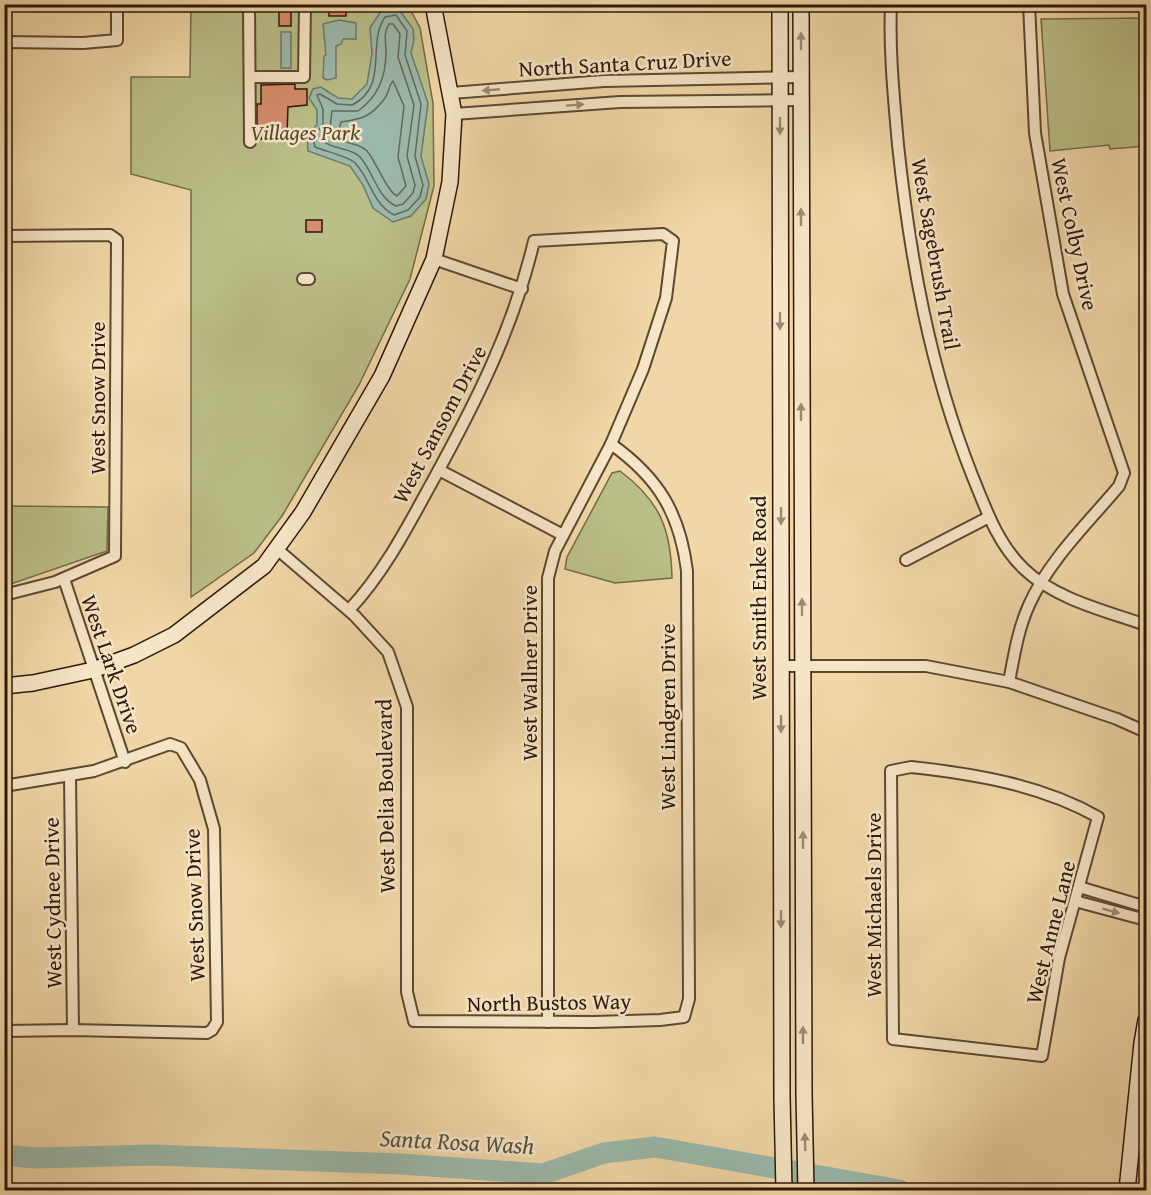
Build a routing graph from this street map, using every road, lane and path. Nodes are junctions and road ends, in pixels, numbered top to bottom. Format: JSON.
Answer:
{"nodes":[{"id":1,"x":117,"y":4,"type":"edge"},
{"id":2,"x":249,"y":4,"type":"edge"},
{"id":3,"x":304,"y":4,"type":"edge"},
{"id":4,"x":433,"y":4,"type":"edge"},
{"id":5,"x":780,"y":4,"type":"edge"},
{"id":6,"x":801,"y":4,"type":"edge"},
{"id":7,"x":891,"y":4,"type":"edge"},
{"id":8,"x":1029,"y":4,"type":"edge"},
{"id":9,"x":4,"y":42,"type":"edge"},
{"id":10,"x":250,"y":77,"type":"junction"},
{"id":11,"x":781,"y":77,"type":"junction"},
{"id":12,"x":801,"y":77,"type":"junction"},
{"id":13,"x":451,"y":93,"type":"junction"},
{"id":14,"x":801,"y":100,"type":"junction"},
{"id":15,"x":780,"y":101,"type":"junction"},
{"id":16,"x":454,"y":114,"type":"junction"},
{"id":17,"x":250,"y":142,"type":"dead end"},
{"id":18,"x":4,"y":236,"type":"edge"},
{"id":19,"x":534,"y":241,"type":"joint"},
{"id":20,"x":434,"y":259,"type":"junction"},
{"id":21,"x":522,"y":289,"type":"junction"},
{"id":22,"x":611,"y":444,"type":"junction"},
{"id":23,"x":439,"y":471,"type":"junction"},
{"id":24,"x":989,"y":517,"type":"junction"},
{"id":25,"x":562,"y":535,"type":"junction"},
{"id":26,"x":277,"y":549,"type":"junction"},
{"id":27,"x":906,"y":560,"type":"dead end"},
{"id":28,"x":64,"y":579,"type":"junction"},
{"id":29,"x":1040,"y":584,"type":"junction"},
{"id":30,"x":4,"y":595,"type":"edge"},
{"id":31,"x":348,"y":610,"type":"junction"},
{"id":32,"x":1146,"y":625,"type":"edge"},
{"id":33,"x":781,"y":666,"type":"junction"},
{"id":34,"x":802,"y":666,"type":"junction"},
{"id":35,"x":93,"y":670,"type":"junction"},
{"id":36,"x":1009,"y":682,"type":"junction"},
{"id":37,"x":4,"y":686,"type":"edge"},
{"id":38,"x":1146,"y":732,"type":"edge"},
{"id":39,"x":125,"y":762,"type":"junction"},
{"id":40,"x":70,"y":776,"type":"junction"},
{"id":41,"x":4,"y":786,"type":"edge"},
{"id":42,"x":1098,"y":817,"type":"joint"},
{"id":43,"x":1079,"y":887,"type":"junction"},
{"id":44,"x":1075,"y":901,"type":"junction"},
{"id":45,"x":1146,"y":908,"type":"edge"},
{"id":46,"x":1146,"y":920,"type":"edge"},
{"id":47,"x":684,"y":1017,"type":"joint"},
{"id":48,"x":1146,"y":1020,"type":"edge"},
{"id":49,"x":414,"y":1021,"type":"joint"},
{"id":50,"x":548,"y":1022,"type":"junction"},
{"id":51,"x":73,"y":1029,"type":"junction"},
{"id":52,"x":4,"y":1031,"type":"edge"},
{"id":53,"x":1144,"y":1043,"type":"edge"},
{"id":54,"x":1042,"y":1056,"type":"joint"},
{"id":55,"x":784,"y":1191,"type":"edge"},
{"id":56,"x":806,"y":1191,"type":"edge"},
{"id":57,"x":1127,"y":1191,"type":"edge"}],
"edges":[{"from":1,"to":9,"type":"street"},
{"from":2,"to":10,"type":"street"},
{"from":3,"to":10,"type":"street"},
{"from":4,"to":13,"type":"street"},
{"from":5,"to":11,"type":"street","name":"West Smith Enke Road"},
{"from":12,"to":6,"type":"street","name":"West Smith Enke Road","one_way":true},
{"from":7,"to":24,"type":"street","name":"West Sagebrush Trail"},
{"from":8,"to":29,"type":"street","name":"West Colby Drive"},
{"from":10,"to":17,"type":"street"},
{"from":11,"to":12,"type":"street","name":"North Santa Cruz Drive"},
{"from":11,"to":13,"type":"street","name":"North Santa Cruz Drive","one_way":true},
{"from":11,"to":15,"type":"street","name":"West Smith Enke Road"},
{"from":12,"to":14,"type":"street","name":"West Smith Enke Road"},
{"from":13,"to":16,"type":"street"},
{"from":14,"to":15,"type":"street","name":"North Santa Cruz Drive"},
{"from":34,"to":14,"type":"street","name":"West Smith Enke Road","one_way":true},
{"from":16,"to":15,"type":"street","name":"North Santa Cruz Drive","one_way":true},
{"from":15,"to":33,"type":"street","name":"West Smith Enke Road","one_way":true},
{"from":16,"to":20,"type":"street"},
{"from":18,"to":28,"type":"street","name":"West Snow Drive"},
{"from":19,"to":21,"type":"street","name":"West Sansom Drive"},
{"from":19,"to":22,"type":"street","name":"West Wallner Drive"},
{"from":20,"to":21,"type":"street"},
{"from":20,"to":26,"type":"street"},
{"from":21,"to":23,"type":"street","name":"West Sansom Drive"},
{"from":22,"to":25,"type":"street","name":"West Wallner Drive"},
{"from":22,"to":47,"type":"street","name":"West Lindgren Drive"},
{"from":23,"to":25,"type":"street"},
{"from":23,"to":31,"type":"street","name":"West Sansom Drive"},
{"from":24,"to":27,"type":"street"},
{"from":24,"to":29,"type":"street","name":"West Sagebrush Trail"},
{"from":25,"to":50,"type":"street","name":"West Wallner Drive"},
{"from":26,"to":31,"type":"street","name":"West Delia Boulevard"},
{"from":26,"to":35,"type":"street"},
{"from":28,"to":30,"type":"street"},
{"from":28,"to":35,"type":"street","name":"West Lark Drive"},
{"from":29,"to":32,"type":"street","name":"West Sagebrush Trail"},
{"from":29,"to":36,"type":"street","name":"West Colby Drive"},
{"from":31,"to":49,"type":"street","name":"West Delia Boulevard"},
{"from":33,"to":34,"type":"street"},
{"from":33,"to":55,"type":"street","name":"West Smith Enke Road","one_way":true},
{"from":34,"to":36,"type":"street"},
{"from":56,"to":34,"type":"street","name":"West Smith Enke Road","one_way":true},
{"from":35,"to":37,"type":"street"},
{"from":35,"to":39,"type":"street","name":"West Lark Drive"},
{"from":36,"to":38,"type":"street"},
{"from":39,"to":40,"type":"street"},
{"from":39,"to":51,"type":"street","name":"West Snow Drive"},
{"from":40,"to":41,"type":"street"},
{"from":40,"to":51,"type":"street","name":"West Cydnee Drive"},
{"from":42,"to":43,"type":"street","name":"West Anne Lane"},
{"from":42,"to":54,"type":"street","name":"West Michaels Drive"},
{"from":43,"to":44,"type":"street","name":"West Anne Lane"},
{"from":43,"to":45,"type":"street"},
{"from":44,"to":46,"type":"street","one_way":true},
{"from":44,"to":54,"type":"street","name":"West Anne Lane"},
{"from":47,"to":50,"type":"street","name":"North Bustos Way"},
{"from":48,"to":53,"type":"street"},
{"from":49,"to":50,"type":"street","name":"North Bustos Way"},
{"from":51,"to":52,"type":"street"},
{"from":53,"to":57,"type":"street"}]}
